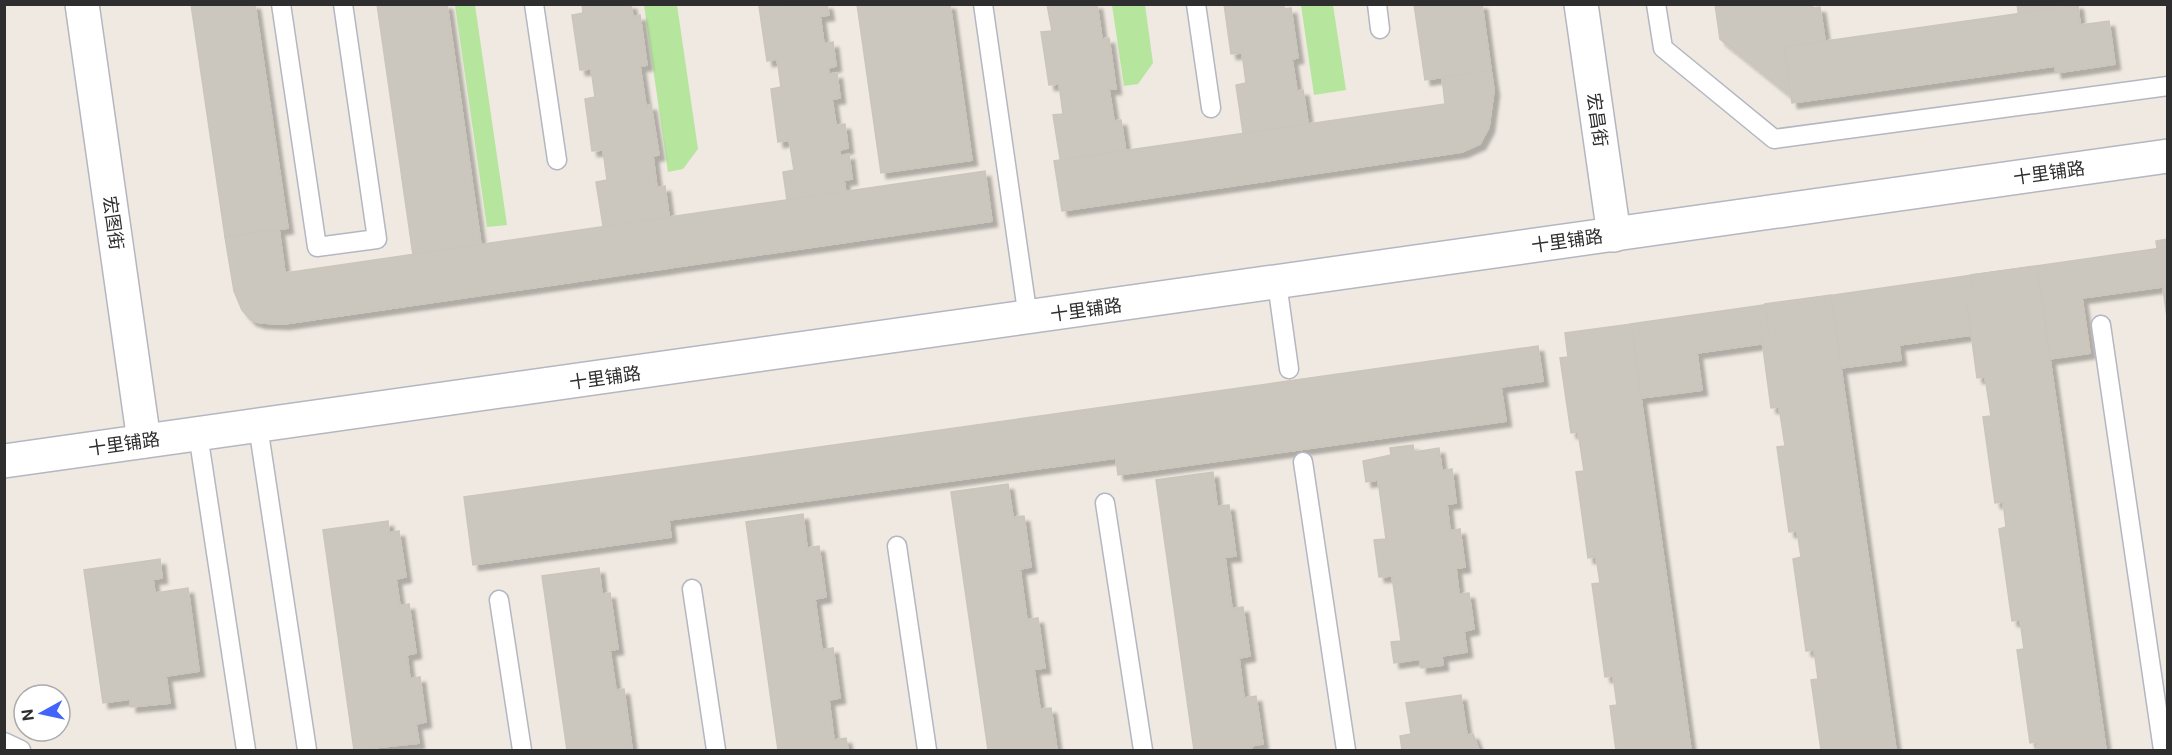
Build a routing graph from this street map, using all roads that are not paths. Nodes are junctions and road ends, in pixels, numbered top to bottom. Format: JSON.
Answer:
{"nodes":[{"id":1,"x":82,"y":4,"type":"edge"},
{"id":2,"x":281,"y":4,"type":"edge"},
{"id":3,"x":343,"y":4,"type":"edge"},
{"id":4,"x":534,"y":4,"type":"edge"},
{"id":5,"x":983,"y":4,"type":"edge"},
{"id":6,"x":1196,"y":4,"type":"edge"},
{"id":7,"x":1377,"y":4,"type":"edge"},
{"id":8,"x":1581,"y":4,"type":"edge"},
{"id":9,"x":1656,"y":4,"type":"edge"},
{"id":10,"x":1380,"y":29,"type":"dead end"},
{"id":11,"x":2168,"y":86,"type":"edge"},
{"id":12,"x":1211,"y":108,"type":"dead end"},
{"id":13,"x":2168,"y":156,"type":"edge"},
{"id":14,"x":556,"y":160,"type":"dead end"},
{"id":15,"x":1614,"y":235,"type":"junction"},
{"id":16,"x":1277,"y":283,"type":"junction"},
{"id":17,"x":1028,"y":318,"type":"junction"},
{"id":18,"x":2101,"y":325,"type":"dead end"},
{"id":19,"x":1289,"y":369,"type":"dead end"},
{"id":20,"x":258,"y":426,"type":"junction"},
{"id":21,"x":198,"y":434,"type":"junction"},
{"id":22,"x":144,"y":441,"type":"junction"},
{"id":23,"x":4,"y":461,"type":"edge"},
{"id":24,"x":1303,"y":462,"type":"dead end"},
{"id":25,"x":1105,"y":503,"type":"dead end"},
{"id":26,"x":897,"y":546,"type":"dead end"},
{"id":27,"x":692,"y":589,"type":"dead end"},
{"id":28,"x":500,"y":600,"type":"dead end"},
{"id":29,"x":2159,"y":657,"type":"edge"},
{"id":30,"x":246,"y":750,"type":"edge"},
{"id":31,"x":307,"y":750,"type":"edge"},
{"id":32,"x":522,"y":750,"type":"edge"},
{"id":33,"x":716,"y":750,"type":"edge"},
{"id":34,"x":927,"y":750,"type":"edge"},
{"id":35,"x":1143,"y":750,"type":"edge"},
{"id":36,"x":1346,"y":750,"type":"edge"},
{"id":37,"x":2163,"y":750,"type":"edge"}],
"edges":[{"from":1,"to":22,"type":"street","name":"宏图街"},
{"from":2,"to":3,"type":"lane"},
{"from":4,"to":14,"type":"lane"},
{"from":5,"to":17,"type":"lane"},
{"from":6,"to":12,"type":"lane"},
{"from":7,"to":10,"type":"lane"},
{"from":8,"to":15,"type":"street","name":"宏昌街"},
{"from":9,"to":11,"type":"lane"},
{"from":13,"to":15,"type":"street","name":"十里铺路"},
{"from":15,"to":16,"type":"street","name":"十里铺路"},
{"from":16,"to":17,"type":"street","name":"十里铺路"},
{"from":16,"to":19,"type":"lane"},
{"from":17,"to":20,"type":"street","name":"十里铺路"},
{"from":18,"to":29,"type":"lane"},
{"from":20,"to":21,"type":"street","name":"十里铺路"},
{"from":20,"to":31,"type":"lane"},
{"from":21,"to":22,"type":"street","name":"十里铺路"},
{"from":21,"to":30,"type":"lane"},
{"from":22,"to":23,"type":"street","name":"十里铺路"},
{"from":24,"to":36,"type":"lane"},
{"from":25,"to":35,"type":"lane"},
{"from":26,"to":34,"type":"lane"},
{"from":27,"to":33,"type":"lane"},
{"from":28,"to":32,"type":"lane"},
{"from":29,"to":37,"type":"lane"}]}
